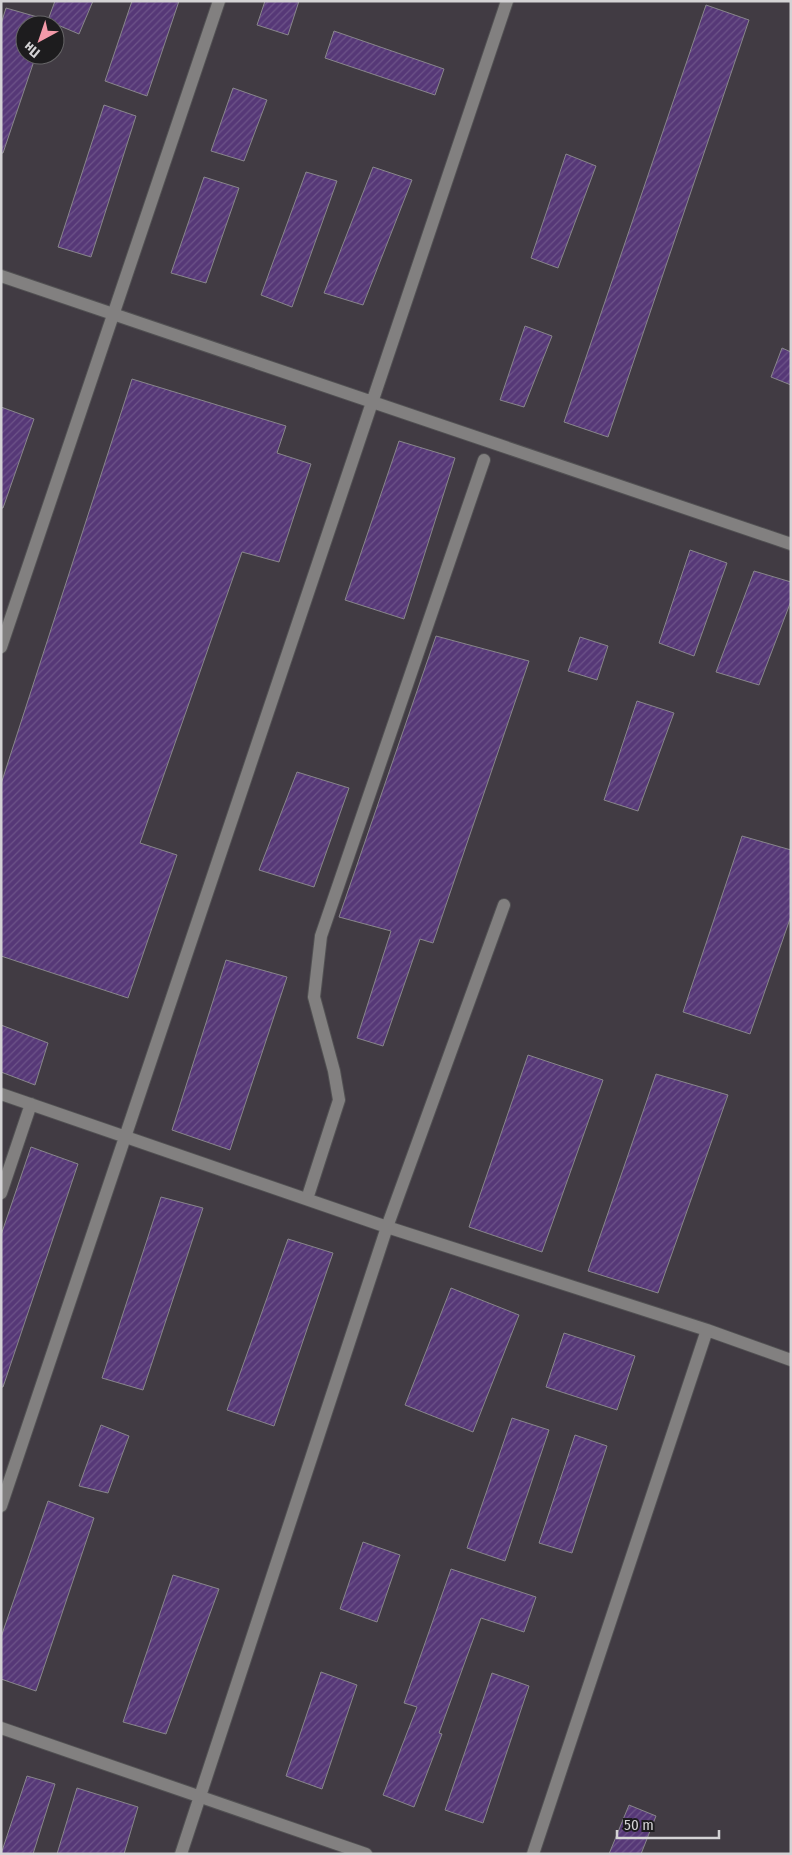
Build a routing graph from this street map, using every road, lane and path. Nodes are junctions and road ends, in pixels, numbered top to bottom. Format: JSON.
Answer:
{"nodes":[{"id":1,"x":219,"y":1,"type":"edge"},
{"id":2,"x":507,"y":1,"type":"edge"},
{"id":3,"x":1,"y":276,"type":"edge"},
{"id":4,"x":112,"y":313,"type":"junction"},
{"id":5,"x":373,"y":402,"type":"junction"},
{"id":6,"x":484,"y":460,"type":"dead end"},
{"id":7,"x":791,"y":544,"type":"edge"},
{"id":8,"x":1,"y":647,"type":"edge"},
{"id":9,"x":504,"y":905,"type":"dead end"},
{"id":10,"x":1,"y":1094,"type":"edge"},
{"id":11,"x":31,"y":1104,"type":"junction"},
{"id":12,"x":127,"y":1136,"type":"junction"},
{"id":13,"x":1,"y":1193,"type":"edge"},
{"id":14,"x":307,"y":1199,"type":"junction"},
{"id":15,"x":387,"y":1227,"type":"junction"},
{"id":16,"x":707,"y":1330,"type":"junction"},
{"id":17,"x":791,"y":1360,"type":"edge"},
{"id":18,"x":1,"y":1506,"type":"edge"},
{"id":19,"x":1,"y":1728,"type":"edge"},
{"id":20,"x":200,"y":1797,"type":"junction"},
{"id":21,"x":181,"y":1854,"type":"edge"},
{"id":22,"x":366,"y":1854,"type":"edge"},
{"id":23,"x":533,"y":1854,"type":"edge"}],
"edges":[{"from":1,"to":4,"type":"lane"},
{"from":2,"to":5,"type":"lane"},
{"from":3,"to":4,"type":"lane"},
{"from":4,"to":5,"type":"lane"},
{"from":4,"to":8,"type":"lane"},
{"from":5,"to":7,"type":"lane"},
{"from":5,"to":12,"type":"lane"},
{"from":6,"to":14,"type":"lane"},
{"from":9,"to":15,"type":"lane"},
{"from":10,"to":11,"type":"lane"},
{"from":11,"to":12,"type":"lane"},
{"from":11,"to":13,"type":"lane"},
{"from":12,"to":14,"type":"lane"},
{"from":12,"to":18,"type":"lane"},
{"from":14,"to":15,"type":"lane"},
{"from":15,"to":16,"type":"lane"},
{"from":15,"to":20,"type":"lane"},
{"from":16,"to":17,"type":"lane"},
{"from":16,"to":23,"type":"lane"},
{"from":19,"to":20,"type":"lane"},
{"from":20,"to":21,"type":"lane"},
{"from":20,"to":22,"type":"lane"}]}
